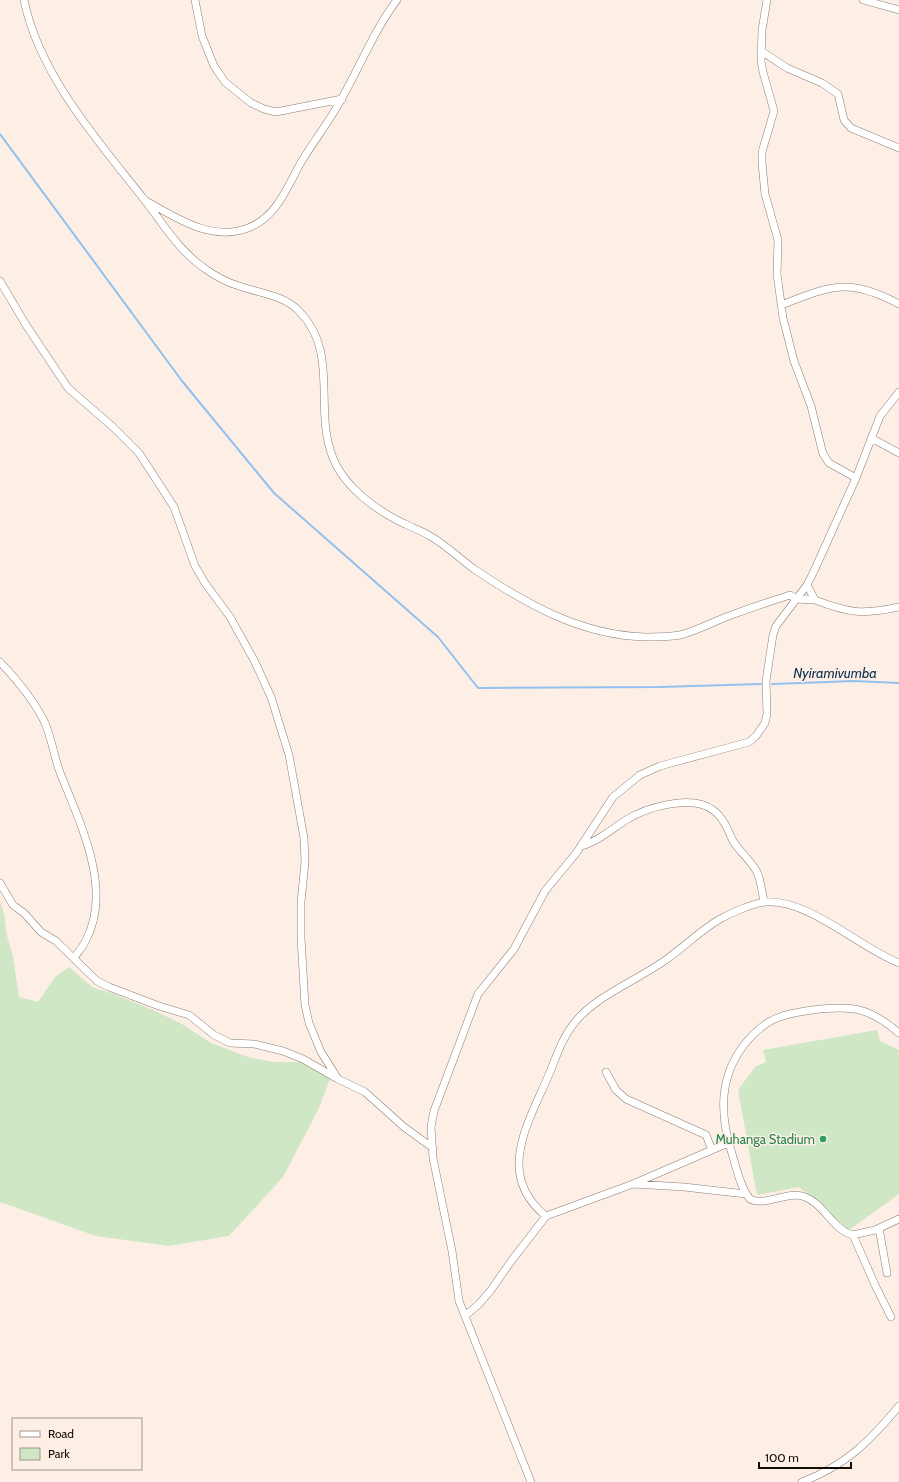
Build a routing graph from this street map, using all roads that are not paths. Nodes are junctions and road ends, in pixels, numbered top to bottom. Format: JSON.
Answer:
{"nodes":[{"id":1,"x":24,"y":0,"type":"edge"},
{"id":2,"x":195,"y":0,"type":"edge"},
{"id":3,"x":397,"y":0,"type":"edge"},
{"id":4,"x":767,"y":0,"type":"edge"},
{"id":5,"x":862,"y":0,"type":"edge"},
{"id":6,"x":899,"y":10,"type":"edge"},
{"id":7,"x":761,"y":51,"type":"junction"},
{"id":8,"x":342,"y":99,"type":"junction"},
{"id":9,"x":899,"y":148,"type":"edge"},
{"id":10,"x":144,"y":200,"type":"junction"},
{"id":11,"x":0,"y":281,"type":"edge"},
{"id":12,"x":899,"y":304,"type":"edge"},
{"id":13,"x":781,"y":305,"type":"junction"},
{"id":14,"x":899,"y":392,"type":"edge"},
{"id":15,"x":871,"y":438,"type":"junction"},
{"id":16,"x":899,"y":453,"type":"edge"},
{"id":17,"x":856,"y":478,"type":"junction"},
{"id":18,"x":807,"y":585,"type":"junction"},
{"id":19,"x":796,"y":598,"type":"junction"},
{"id":20,"x":815,"y":600,"type":"junction"},
{"id":21,"x":899,"y":607,"type":"edge"},
{"id":22,"x":0,"y":662,"type":"edge"},
{"id":23,"x":581,"y":846,"type":"junction"},
{"id":24,"x":0,"y":883,"type":"edge"},
{"id":25,"x":764,"y":902,"type":"junction"},
{"id":26,"x":74,"y":958,"type":"junction"},
{"id":27,"x":899,"y":963,"type":"edge"},
{"id":28,"x":899,"y":1033,"type":"edge"},
{"id":29,"x":606,"y":1072,"type":"dead end"},
{"id":30,"x":338,"y":1079,"type":"junction"},
{"id":31,"x":728,"y":1143,"type":"junction"},
{"id":32,"x":433,"y":1148,"type":"junction"},
{"id":33,"x":712,"y":1150,"type":"junction"},
{"id":34,"x":633,"y":1184,"type":"junction"},
{"id":35,"x":746,"y":1194,"type":"junction"},
{"id":36,"x":546,"y":1216,"type":"junction"},
{"id":37,"x":899,"y":1219,"type":"edge"},
{"id":38,"x":879,"y":1228,"type":"junction"},
{"id":39,"x":853,"y":1235,"type":"junction"},
{"id":40,"x":887,"y":1273,"type":"dead end"},
{"id":41,"x":465,"y":1316,"type":"junction"},
{"id":42,"x":891,"y":1317,"type":"dead end"},
{"id":43,"x":899,"y":1406,"type":"edge"},
{"id":44,"x":531,"y":1482,"type":"edge"},
{"id":45,"x":802,"y":1482,"type":"edge"}],
"edges":[{"from":1,"to":10,"type":"street"},
{"from":2,"to":8,"type":"street"},
{"from":3,"to":8,"type":"street"},
{"from":4,"to":7,"type":"street"},
{"from":5,"to":6,"type":"street"},
{"from":7,"to":9,"type":"street"},
{"from":7,"to":13,"type":"street"},
{"from":8,"to":10,"type":"street"},
{"from":10,"to":19,"type":"street"},
{"from":11,"to":30,"type":"street"},
{"from":12,"to":13,"type":"street"},
{"from":13,"to":17,"type":"street"},
{"from":14,"to":15,"type":"street"},
{"from":15,"to":16,"type":"street"},
{"from":15,"to":17,"type":"street"},
{"from":17,"to":18,"type":"street"},
{"from":18,"to":19,"type":"street"},
{"from":18,"to":20,"type":"street"},
{"from":19,"to":20,"type":"street"},
{"from":19,"to":23,"type":"street"},
{"from":20,"to":21,"type":"street"},
{"from":22,"to":26,"type":"street"},
{"from":23,"to":25,"type":"street"},
{"from":23,"to":32,"type":"street"},
{"from":24,"to":26,"type":"street"},
{"from":25,"to":27,"type":"street"},
{"from":25,"to":36,"type":"street"},
{"from":26,"to":30,"type":"street"},
{"from":28,"to":31,"type":"street"},
{"from":29,"to":33,"type":"street"},
{"from":30,"to":32,"type":"street"},
{"from":31,"to":33,"type":"street"},
{"from":31,"to":35,"type":"street"},
{"from":32,"to":41,"type":"street"},
{"from":33,"to":34,"type":"street"},
{"from":34,"to":35,"type":"street"},
{"from":34,"to":36,"type":"street"},
{"from":35,"to":39,"type":"street"},
{"from":36,"to":41,"type":"street"},
{"from":37,"to":38,"type":"street"},
{"from":38,"to":39,"type":"street"},
{"from":38,"to":40,"type":"street"},
{"from":39,"to":42,"type":"street"},
{"from":41,"to":44,"type":"street"},
{"from":43,"to":45,"type":"street"}]}
